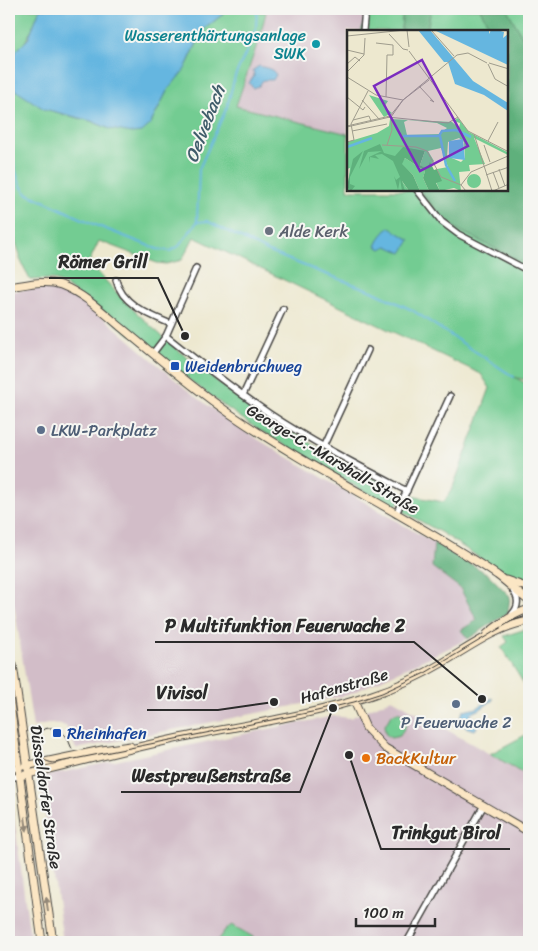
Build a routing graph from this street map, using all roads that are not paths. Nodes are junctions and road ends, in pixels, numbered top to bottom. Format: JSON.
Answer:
{"nodes":[{"id":1,"x":365,"y":9,"type":"edge"},
{"id":2,"x":363,"y":30,"type":"edge"},
{"id":3,"x":418,"y":191,"type":"edge"},
{"id":4,"x":196,"y":268,"type":"dead end"},
{"id":5,"x":529,"y":271,"type":"edge"},
{"id":6,"x":116,"y":280,"type":"dead end"},
{"id":7,"x":9,"y":288,"type":"edge"},
{"id":8,"x":283,"y":309,"type":"dead end"},
{"id":9,"x":171,"y":324,"type":"junction"},
{"id":10,"x":166,"y":336,"type":"junction"},
{"id":11,"x":368,"y":350,"type":"dead end"},
{"id":12,"x":156,"y":356,"type":"junction"},
{"id":13,"x":243,"y":395,"type":"junction"},
{"id":14,"x":450,"y":396,"type":"dead end"},
{"id":15,"x":324,"y":446,"type":"junction"},
{"id":16,"x":407,"y":491,"type":"junction"},
{"id":17,"x":396,"y":514,"type":"junction"},
{"id":18,"x":498,"y":576,"type":"junction"},
{"id":19,"x":529,"y":588,"type":"edge"},
{"id":20,"x":518,"y":595,"type":"junction"},
{"id":21,"x":529,"y":601,"type":"edge"},
{"id":22,"x":529,"y":609,"type":"edge"},
{"id":23,"x":506,"y":620,"type":"junction"},
{"id":24,"x":529,"y":621,"type":"edge"},
{"id":25,"x":476,"y":642,"type":"junction"},
{"id":26,"x":9,"y":656,"type":"edge"},
{"id":27,"x":9,"y":696,"type":"edge"},
{"id":28,"x":354,"y":701,"type":"junction"},
{"id":29,"x":150,"y":744,"type":"junction"},
{"id":30,"x":28,"y":765,"type":"junction"},
{"id":31,"x":19,"y":767,"type":"junction"},
{"id":32,"x":9,"y":770,"type":"edge"},
{"id":33,"x":30,"y":774,"type":"junction"},
{"id":34,"x":20,"y":776,"type":"junction"},
{"id":35,"x":9,"y":778,"type":"edge"},
{"id":36,"x":484,"y":805,"type":"junction"},
{"id":37,"x":529,"y":832,"type":"edge"},
{"id":38,"x":42,"y":942,"type":"edge"},
{"id":39,"x":53,"y":942,"type":"edge"},
{"id":40,"x":407,"y":942,"type":"edge"}],
"edges":[{"from":1,"to":2,"type":"street"},
{"from":3,"to":5,"type":"street"},
{"from":4,"to":9,"type":"street"},
{"from":6,"to":9,"type":"street"},
{"from":7,"to":12,"type":"main road","name":"George-C.-Marshall-Straße"},
{"from":8,"to":13,"type":"street"},
{"from":9,"to":10,"type":"street"},
{"from":10,"to":12,"type":"street"},
{"from":10,"to":13,"type":"street"},
{"from":11,"to":15,"type":"street"},
{"from":12,"to":17,"type":"main road","name":"George-C.-Marshall-Straße"},
{"from":13,"to":15,"type":"street"},
{"from":14,"to":16,"type":"street"},
{"from":15,"to":16,"type":"street"},
{"from":16,"to":17,"type":"street"},
{"from":17,"to":18,"type":"main road","name":"George-C.-Marshall-Straße"},
{"from":18,"to":19,"type":"main road"},
{"from":18,"to":20,"type":"main road","name":"George-C.-Marshall-Straße"},
{"from":19,"to":20,"type":"street"},
{"from":20,"to":21,"type":"main road","name":"George-C.-Marshall-Straße"},
{"from":20,"to":23,"type":"street"},
{"from":22,"to":23,"type":"main road","name":"Hafenstraße"},
{"from":23,"to":25,"type":"main road","name":"Hafenstraße"},
{"from":24,"to":25,"type":"main road","name":"Hafenstraße"},
{"from":25,"to":28,"type":"main road","name":"Hafenstraße"},
{"from":26,"to":30,"type":"main road","name":"Düsseldorfer Straße"},
{"from":27,"to":31,"type":"main road","name":"Düsseldorfer Straße"},
{"from":28,"to":29,"type":"main road","name":"Hafenstraße"},
{"from":28,"to":36,"type":"main road"},
{"from":29,"to":30,"type":"main road","name":"Hafenstraße"},
{"from":29,"to":33,"type":"main road","name":"Hafenstraße"},
{"from":30,"to":31,"type":"main road","name":"Hafenstraße"},
{"from":30,"to":33,"type":"main road","name":"Düsseldorfer Straße"},
{"from":31,"to":32,"type":"street","name":"Hafenstraße"},
{"from":31,"to":34,"type":"main road","name":"Düsseldorfer Straße"},
{"from":33,"to":34,"type":"main road","name":"Hafenstraße"},
{"from":39,"to":33,"type":"main road","name":"Düsseldorfer Straße","one_way":true},
{"from":34,"to":35,"type":"street","name":"Hafenstraße"},
{"from":34,"to":38,"type":"main road","name":"Düsseldorfer Straße","one_way":true},
{"from":36,"to":37,"type":"main road"},
{"from":36,"to":40,"type":"street"}]}
